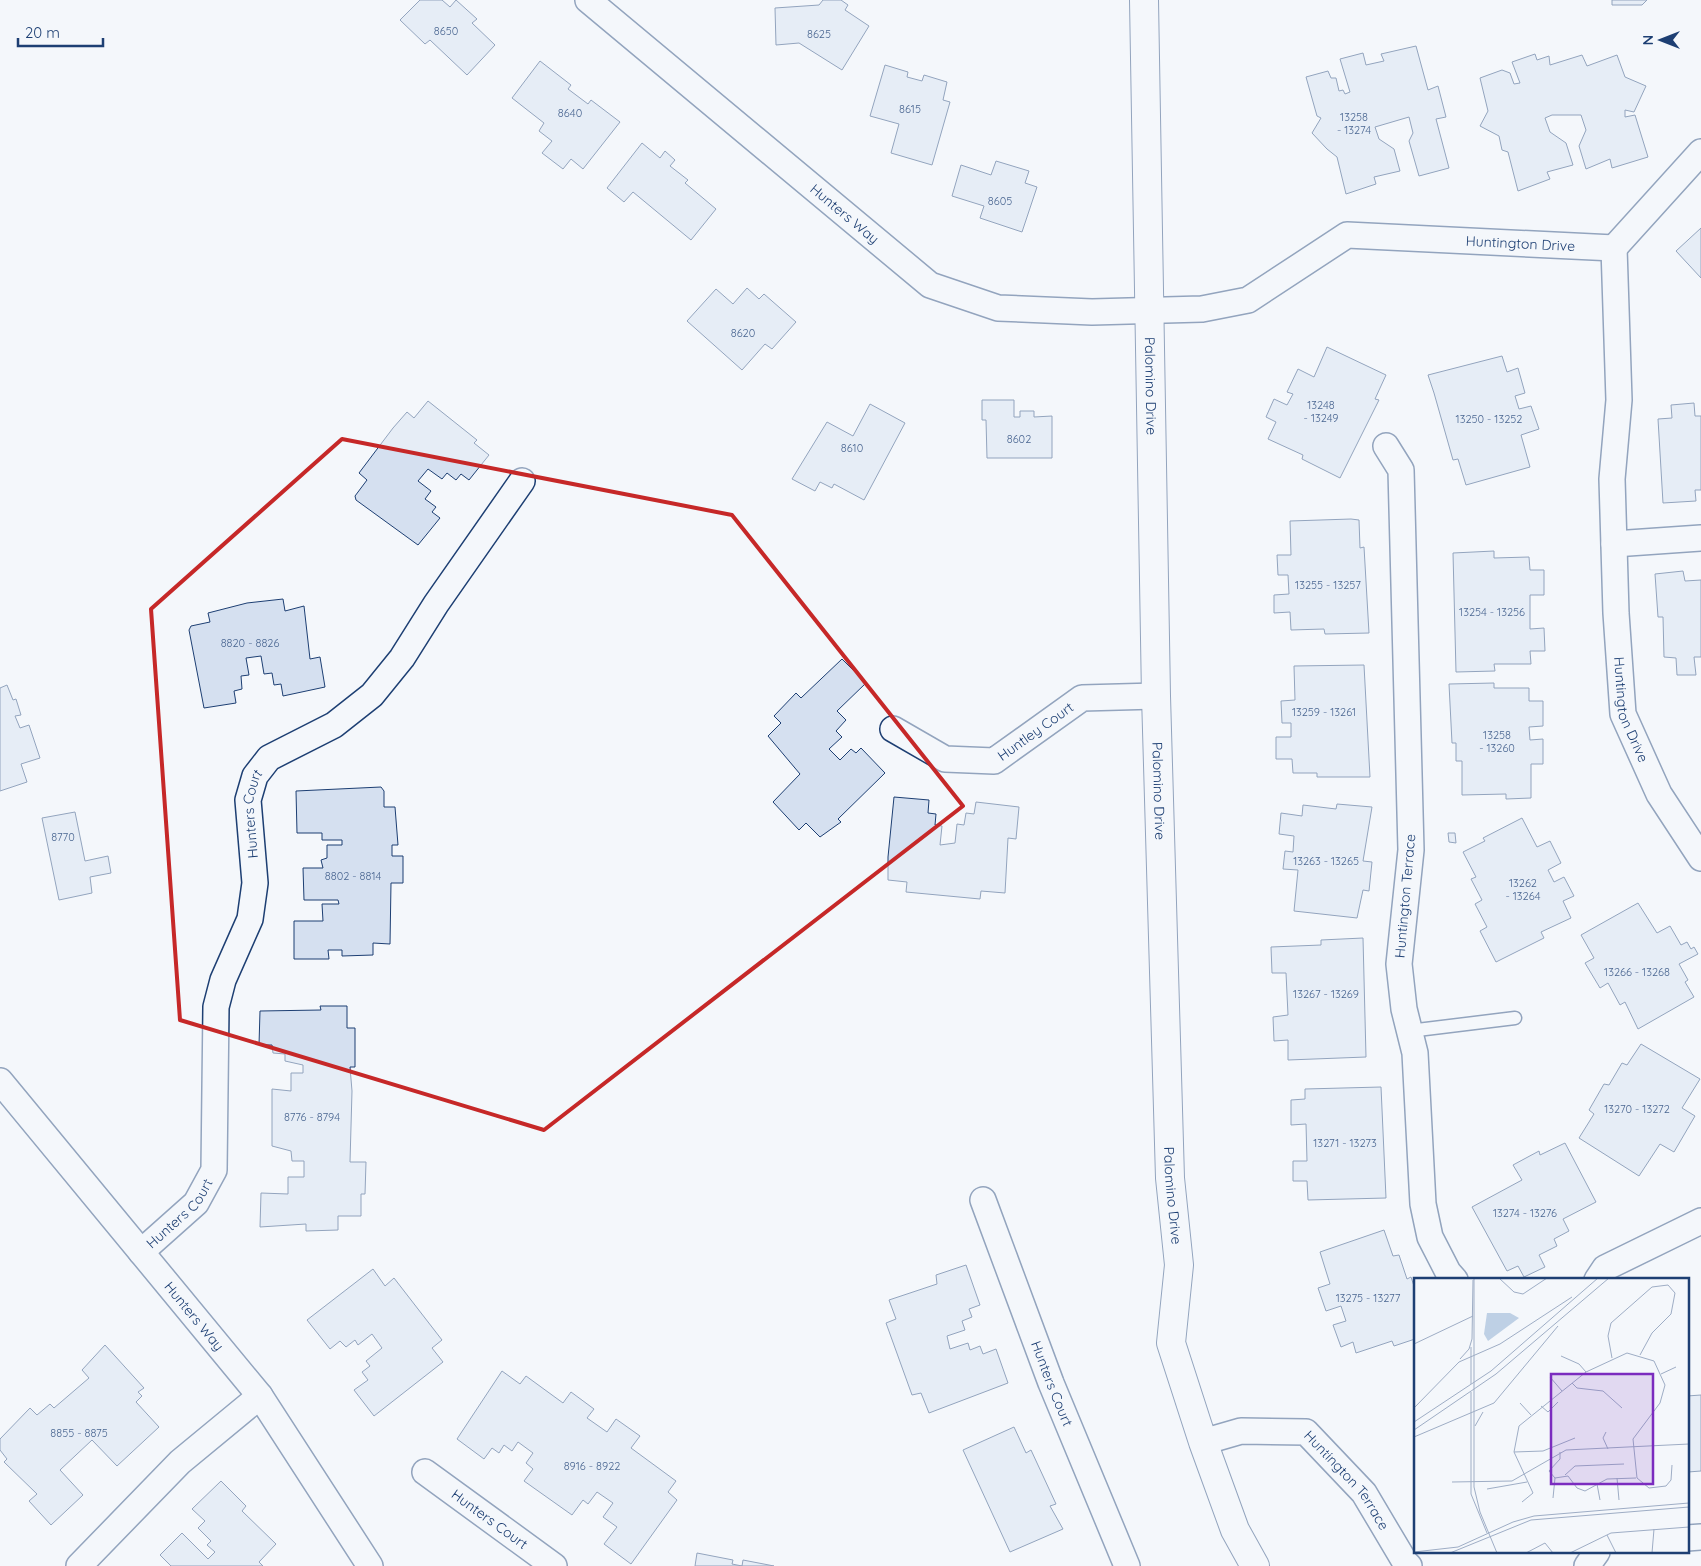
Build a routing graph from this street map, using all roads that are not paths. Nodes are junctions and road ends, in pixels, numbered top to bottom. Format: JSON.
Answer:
{"nodes":[{"id":1,"x":588,"y":0,"type":"edge"},
{"id":2,"x":1144,"y":0,"type":"edge"},
{"id":3,"x":1701,"y":152,"type":"edge"},
{"id":4,"x":1614,"y":248,"type":"junction"},
{"id":5,"x":1149,"y":312,"type":"junction"},
{"id":6,"x":1386,"y":446,"type":"dead end"},
{"id":7,"x":522,"y":481,"type":"dead end"},
{"id":8,"x":1701,"y":538,"type":"edge"},
{"id":9,"x":1614,"y":544,"type":"junction"},
{"id":10,"x":1156,"y":696,"type":"junction"},
{"id":11,"x":893,"y":729,"type":"dead end"},
{"id":12,"x":1701,"y":858,"type":"edge"},
{"id":13,"x":1515,"y":1018,"type":"dead end"},
{"id":14,"x":1409,"y":1031,"type":"junction"},
{"id":15,"x":0,"y":1081,"type":"edge"},
{"id":16,"x":983,"y":1200,"type":"dead end"},
{"id":17,"x":1701,"y":1221,"type":"edge"},
{"id":18,"x":141,"y":1252,"type":"junction"},
{"id":19,"x":1453,"y":1278,"type":"edge"},
{"id":20,"x":1598,"y":1278,"type":"edge"},
{"id":21,"x":260,"y":1396,"type":"junction"},
{"id":22,"x":1203,"y":1442,"type":"junction"},
{"id":23,"x":424,"y":1472,"type":"dead end"},
{"id":24,"x":1701,"y":1537,"type":"edge"},
{"id":25,"x":1688,"y":1538,"type":"edge"},
{"id":26,"x":1596,"y":1554,"type":"edge"},
{"id":27,"x":79,"y":1566,"type":"edge"},
{"id":28,"x":370,"y":1566,"type":"edge"},
{"id":29,"x":554,"y":1566,"type":"edge"},
{"id":30,"x":1127,"y":1566,"type":"edge"},
{"id":31,"x":1255,"y":1566,"type":"edge"},
{"id":32,"x":1409,"y":1566,"type":"edge"},
{"id":33,"x":1587,"y":1566,"type":"edge"}],
"edges":[{"from":1,"to":5,"type":"street","name":"Hunters Way"},
{"from":2,"to":5,"type":"street","name":"Palomino Drive"},
{"from":3,"to":4,"type":"street"},
{"from":4,"to":5,"type":"street","name":"Huntington Drive"},
{"from":4,"to":9,"type":"street","name":"Huntington Drive"},
{"from":5,"to":10,"type":"street","name":"Palomino Drive"},
{"from":6,"to":14,"type":"street","name":"Huntington Terrace"},
{"from":7,"to":18,"type":"street","name":"Hunters Court"},
{"from":8,"to":9,"type":"street"},
{"from":9,"to":12,"type":"street","name":"Huntington Drive"},
{"from":10,"to":11,"type":"street","name":"Huntley Court"},
{"from":10,"to":22,"type":"street","name":"Palomino Drive"},
{"from":13,"to":14,"type":"lane"},
{"from":14,"to":19,"type":"street","name":"Huntington Terrace"},
{"from":15,"to":18,"type":"street","name":"Hunters Way"},
{"from":16,"to":30,"type":"street","name":"Hunters Court"},
{"from":17,"to":20,"type":"street"},
{"from":18,"to":21,"type":"street","name":"Hunters Way"},
{"from":21,"to":27,"type":"street"},
{"from":21,"to":28,"type":"street","name":"Hunters Way"},
{"from":22,"to":31,"type":"street","name":"Palomino Drive"},
{"from":22,"to":32,"type":"street","name":"Huntington Terrace"},
{"from":23,"to":29,"type":"street","name":"Hunters Court"},
{"from":24,"to":25,"type":"street"},
{"from":26,"to":33,"type":"street"}]}
